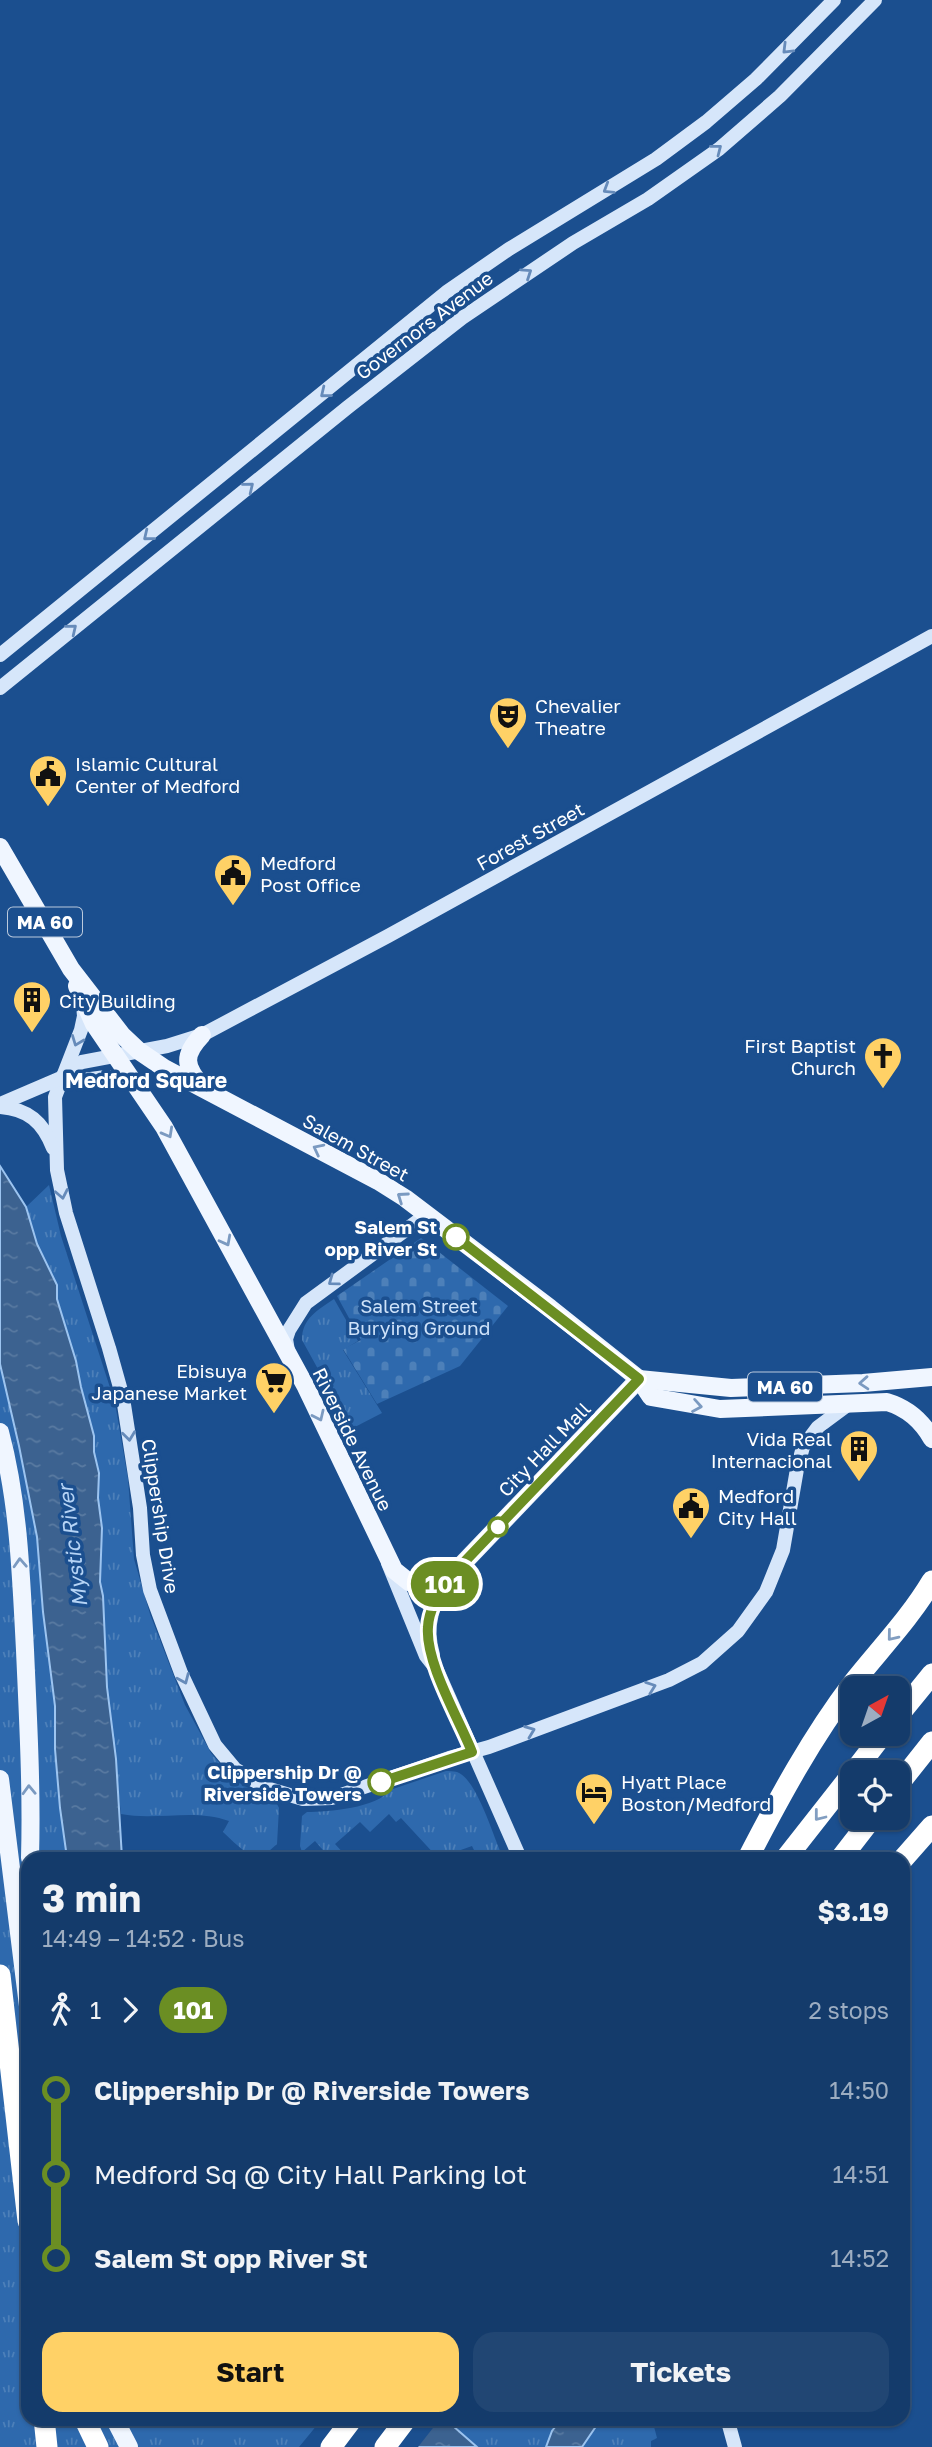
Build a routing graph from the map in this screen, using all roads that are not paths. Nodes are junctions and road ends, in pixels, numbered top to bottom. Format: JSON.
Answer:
{"nodes":[{"id":1,"x":834,"y":0,"type":"edge"},
{"id":2,"x":875,"y":0,"type":"edge"},
{"id":3,"x":37,"y":625,"type":"junction"},
{"id":4,"x":932,"y":636,"type":"edge"},
{"id":5,"x":52,"y":645,"type":"junction"},
{"id":6,"x":0,"y":655,"type":"edge"},
{"id":7,"x":0,"y":688,"type":"edge"},
{"id":8,"x":0,"y":847,"type":"edge"},
{"id":9,"x":71,"y":969,"type":"junction"},
{"id":10,"x":83,"y":1001,"type":"junction"},
{"id":11,"x":202,"y":1035,"type":"junction"},
{"id":12,"x":139,"y":1051,"type":"junction"},
{"id":13,"x":115,"y":1055,"type":"junction"},
{"id":14,"x":61,"y":1078,"type":"junction"},
{"id":15,"x":139,"y":1088,"type":"junction"},
{"id":16,"x":207,"y":1091,"type":"junction"},
{"id":17,"x":0,"y":1106,"type":"edge"},
{"id":18,"x":56,"y":1157,"type":"junction"},
{"id":19,"x":426,"y":1215,"type":"junction"},
{"id":20,"x":288,"y":1355,"type":"junction"},
{"id":21,"x":932,"y":1377,"type":"edge"},
{"id":22,"x":639,"y":1379,"type":"junction"},
{"id":23,"x":850,"y":1403,"type":"junction"},
{"id":24,"x":0,"y":1432,"type":"edge"},
{"id":25,"x":932,"y":1439,"type":"edge"},
{"id":26,"x":383,"y":1550,"type":"junction"},
{"id":27,"x":450,"y":1577,"type":"junction"},
{"id":28,"x":932,"y":1581,"type":"edge"},
{"id":29,"x":437,"y":1670,"type":"junction"},
{"id":30,"x":932,"y":1674,"type":"edge"},
{"id":31,"x":910,"y":1701,"type":"edge"},
{"id":32,"x":932,"y":1742,"type":"edge"},
{"id":33,"x":874,"y":1746,"type":"edge"},
{"id":34,"x":472,"y":1752,"type":"junction"},
{"id":35,"x":863,"y":1760,"type":"edge"},
{"id":36,"x":910,"y":1770,"type":"edge"},
{"id":37,"x":0,"y":1780,"type":"edge"},
{"id":38,"x":840,"y":1789,"type":"edge"},
{"id":39,"x":932,"y":1826,"type":"edge"},
{"id":40,"x":863,"y":1830,"type":"edge"},
{"id":41,"x":30,"y":1852,"type":"edge"},
{"id":42,"x":517,"y":1852,"type":"edge"},
{"id":43,"x":751,"y":1852,"type":"edge"},
{"id":44,"x":791,"y":1852,"type":"edge"},
{"id":45,"x":846,"y":1852,"type":"edge"},
{"id":46,"x":909,"y":1852,"type":"edge"},
{"id":47,"x":21,"y":1949,"type":"edge"},
{"id":48,"x":0,"y":1975,"type":"edge"},
{"id":49,"x":0,"y":2075,"type":"edge"},
{"id":50,"x":19,"y":2144,"type":"junction"},
{"id":51,"x":21,"y":2161,"type":"edge"},
{"id":52,"x":45,"y":2426,"type":"edge"},
{"id":53,"x":88,"y":2426,"type":"edge"},
{"id":54,"x":118,"y":2426,"type":"edge"},
{"id":55,"x":347,"y":2426,"type":"edge"},
{"id":56,"x":401,"y":2426,"type":"edge"},
{"id":57,"x":729,"y":2426,"type":"edge"},
{"id":58,"x":47,"y":2447,"type":"edge"},
{"id":59,"x":98,"y":2447,"type":"edge"},
{"id":60,"x":129,"y":2447,"type":"edge"},
{"id":61,"x":331,"y":2447,"type":"edge"},
{"id":62,"x":385,"y":2447,"type":"edge"},
{"id":63,"x":734,"y":2447,"type":"edge"}],
"edges":[{"from":1,"to":3,"type":"street","name":"Governors Avenue","one_way":true},
{"from":5,"to":2,"type":"street","name":"Governors Avenue","one_way":true},
{"from":3,"to":5,"type":"street"},
{"from":3,"to":6,"type":"street","name":"Governors Avenue"},
{"from":4,"to":11,"type":"street","name":"Forest Street"},
{"from":5,"to":7,"type":"street","name":"Governors Avenue"},
{"from":8,"to":9,"type":"main road","number":"MA 60"},
{"from":9,"to":10,"type":"main road","number":"MA 60"},
{"from":9,"to":12,"type":"main road","number":"MA 60"},
{"from":10,"to":13,"type":"main road","number":"MA 60"},
{"from":10,"to":14,"type":"street","name":"Clippership Drive","one_way":true},
{"from":11,"to":12,"type":"street","name":"Forest Street"},
{"from":11,"to":16,"type":"main road"},
{"from":12,"to":13,"type":"street","name":"Forest Street"},
{"from":12,"to":16,"type":"main road","name":"Salem Street","number":"MA 60"},
{"from":13,"to":14,"type":"street","name":"Forest Street"},
{"from":13,"to":15,"type":"main road","name":"Riverside Avenue","number":"MA 60"},
{"from":14,"to":15,"type":"street"},
{"from":14,"to":17,"type":"street","name":"Forest Street"},
{"from":14,"to":18,"type":"street","name":"Clippership Drive"},
{"from":15,"to":20,"type":"main road","name":"Riverside Avenue","number":"MA 60","one_way":true},
{"from":19,"to":16,"type":"main road","name":"Salem Street","number":"MA 60","one_way":true},
{"from":17,"to":18,"type":"street"},
{"from":18,"to":34,"type":"street","name":"Clippership Drive","one_way":true},
{"from":19,"to":20,"type":"street","one_way":true},
{"from":19,"to":22,"type":"main road","name":"Salem Street","number":"MA 60"},
{"from":20,"to":26,"type":"main road","name":"Riverside Avenue","number":"MA 60","one_way":true},
{"from":21,"to":22,"type":"main road","number":"MA 60","one_way":true},
{"from":22,"to":23,"type":"main road","name":"Salem Street","number":"MA 60","one_way":true},
{"from":22,"to":27,"type":"main road","name":"City Hall Mall"},
{"from":23,"to":25,"type":"main road","name":"Salem Street","number":"MA 60"},
{"from":34,"to":23,"type":"street","name":"Clippership Drive","one_way":true},
{"from":41,"to":24,"type":"main road","one_way":true},
{"from":26,"to":27,"type":"main road","number":"MA 60"},
{"from":26,"to":29,"type":"street","name":"Riverside Avenue"},
{"from":27,"to":29,"type":"street","name":"City Hall Mall"},
{"from":28,"to":43,"type":"highway","one_way":true},
{"from":29,"to":34,"type":"street","name":"Riverside Avenue"},
{"from":30,"to":31,"type":"highway"},
{"from":32,"to":36,"type":"highway"},
{"from":33,"to":35,"type":"highway"},
{"from":34,"to":42,"type":"street","name":"Riverside Avenue"},
{"from":37,"to":47,"type":"main road"},
{"from":38,"to":44,"type":"highway","one_way":true},
{"from":39,"to":46,"type":"highway"},
{"from":40,"to":45,"type":"highway"},
{"from":48,"to":50,"type":"highway"},
{"from":49,"to":50,"type":"highway"},
{"from":50,"to":51,"type":"highway"},
{"from":52,"to":58,"type":"highway"},
{"from":53,"to":59,"type":"highway"},
{"from":54,"to":60,"type":"main road"},
{"from":55,"to":61,"type":"highway"},
{"from":56,"to":62,"type":"highway"},
{"from":57,"to":63,"type":"street"}]}
